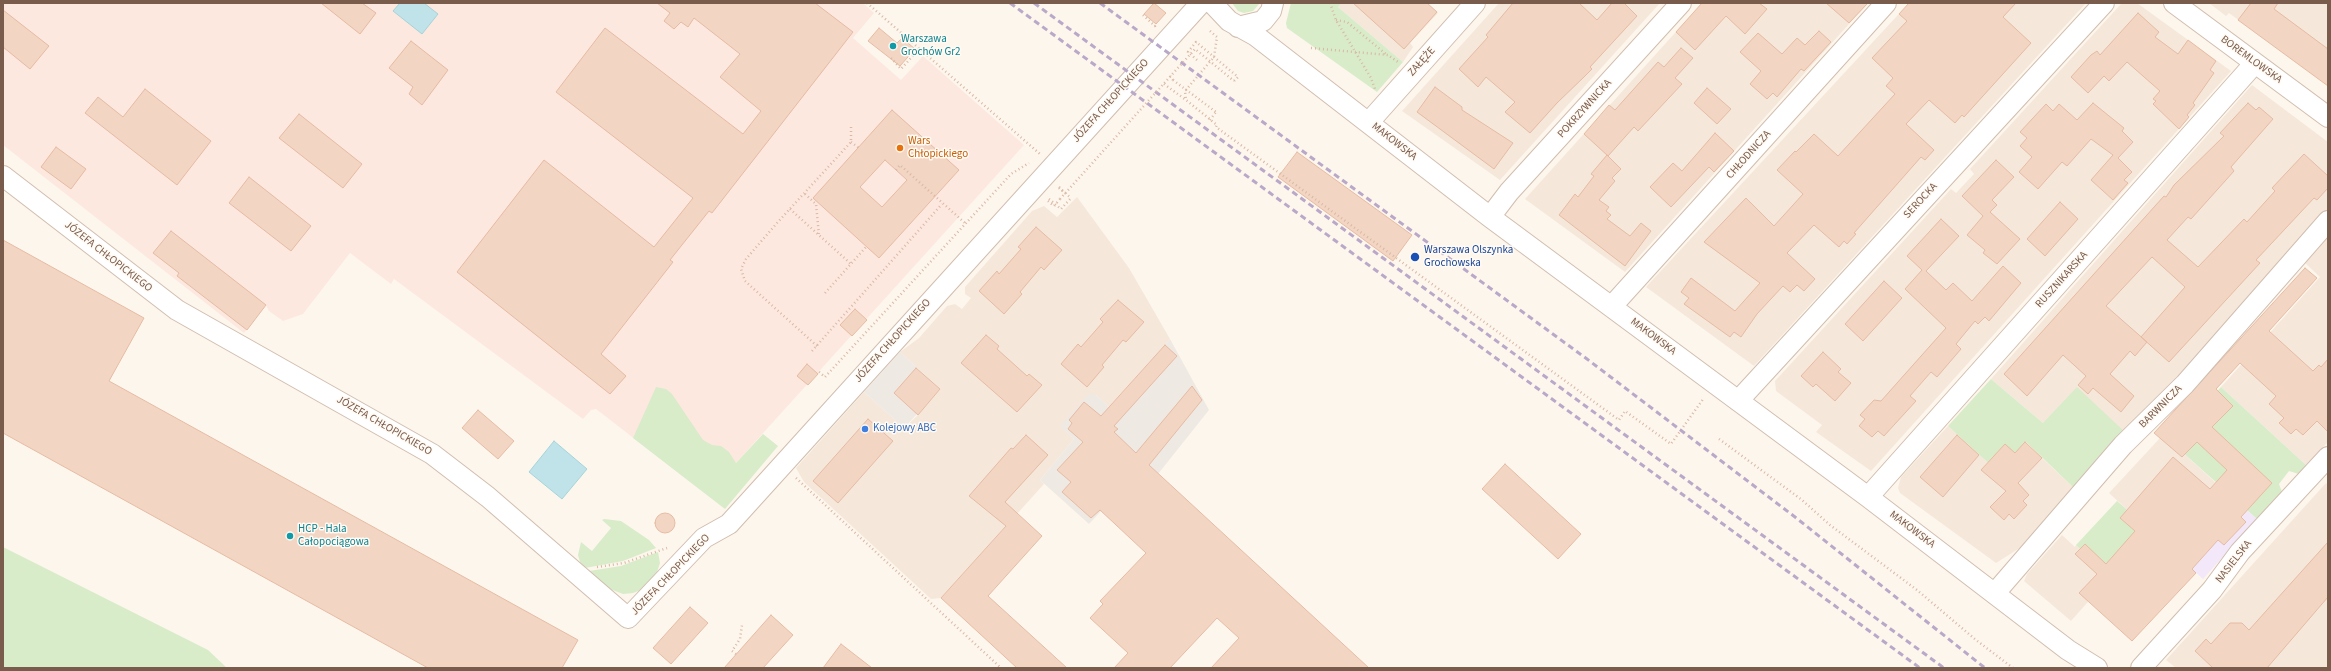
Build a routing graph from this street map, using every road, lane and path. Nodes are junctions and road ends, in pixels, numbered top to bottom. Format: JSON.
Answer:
{"nodes":[{"id":1,"x":868,"y":3,"type":"edge"},
{"id":2,"x":1201,"y":3,"type":"edge"},
{"id":3,"x":1212,"y":3,"type":"edge"},
{"id":4,"x":1273,"y":3,"type":"edge"},
{"id":5,"x":1330,"y":3,"type":"edge"},
{"id":6,"x":1475,"y":3,"type":"edge"},
{"id":7,"x":1681,"y":3,"type":"edge"},
{"id":8,"x":1886,"y":3,"type":"edge"},
{"id":9,"x":2104,"y":3,"type":"edge"},
{"id":10,"x":2174,"y":3,"type":"edge"},
{"id":11,"x":1143,"y":15,"type":"dead end"},
{"id":12,"x":1336,"y":20,"type":"junction"},
{"id":13,"x":1156,"y":24,"type":"dead end"},
{"id":14,"x":1238,"y":27,"type":"junction"},
{"id":15,"x":1217,"y":37,"type":"dead end"},
{"id":16,"x":920,"y":48,"type":"junction"},
{"id":17,"x":1311,"y":48,"type":"dead end"},
{"id":18,"x":1356,"y":52,"type":"junction"},
{"id":19,"x":1190,"y":54,"type":"junction"},
{"id":20,"x":1388,"y":55,"type":"junction"},
{"id":21,"x":1214,"y":57,"type":"junction"},
{"id":22,"x":890,"y":58,"type":"dead end"},
{"id":23,"x":2255,"y":63,"type":"junction"},
{"id":24,"x":1403,"y":65,"type":"dead end"},
{"id":25,"x":1170,"y":76,"type":"junction"},
{"id":26,"x":1164,"y":84,"type":"junction"},
{"id":27,"x":1377,"y":96,"type":"dead end"},
{"id":28,"x":1186,"y":100,"type":"junction"},
{"id":29,"x":2328,"y":117,"type":"edge"},
{"id":30,"x":1210,"y":120,"type":"junction"},
{"id":31,"x":1369,"y":122,"type":"junction"},
{"id":32,"x":851,"y":126,"type":"dead end"},
{"id":33,"x":851,"y":142,"type":"junction"},
{"id":34,"x":859,"y":148,"type":"dead end"},
{"id":35,"x":896,"y":170,"type":"dead end"},
{"id":36,"x":3,"y":176,"type":"edge"},
{"id":37,"x":1065,"y":193,"type":"junction"},
{"id":38,"x":805,"y":194,"type":"junction"},
{"id":39,"x":942,"y":204,"type":"junction"},
{"id":40,"x":790,"y":209,"type":"junction"},
{"id":41,"x":1490,"y":217,"type":"junction"},
{"id":42,"x":2328,"y":221,"type":"edge"},
{"id":43,"x":965,"y":223,"type":"junction"},
{"id":44,"x":819,"y":235,"type":"junction"},
{"id":45,"x":866,"y":247,"type":"dead end"},
{"id":46,"x":851,"y":264,"type":"junction"},
{"id":47,"x":825,"y":293,"type":"dead end"},
{"id":48,"x":1612,"y":306,"type":"junction"},
{"id":49,"x":817,"y":346,"type":"junction"},
{"id":50,"x":812,"y":351,"type":"dead end"},
{"id":51,"x":819,"y":372,"type":"dead end"},
{"id":52,"x":1715,"y":384,"type":"junction"},
{"id":53,"x":1738,"y":401,"type":"junction"},
{"id":54,"x":1719,"y":439,"type":"dead end"},
{"id":55,"x":2328,"y":456,"type":"edge"},
{"id":56,"x":794,"y":475,"type":"dead end"},
{"id":57,"x":1868,"y":497,"type":"junction"},
{"id":58,"x":670,"y":548,"type":"dead end"},
{"id":59,"x":578,"y":574,"type":"junction"},
{"id":60,"x":1995,"y":593,"type":"junction"},
{"id":61,"x":742,"y":625,"type":"dead end"},
{"id":62,"x":736,"y":654,"type":"dead end"},
{"id":63,"x":1002,"y":668,"type":"edge"},
{"id":64,"x":2013,"y":668,"type":"edge"},
{"id":65,"x":2096,"y":668,"type":"edge"},
{"id":66,"x":2141,"y":668,"type":"edge"}],
"edges":[{"from":1,"to":16,"type":"path"},
{"from":2,"to":59,"type":"street","name":"JÓZEFA CHŁOPICKIEGO"},
{"from":3,"to":14,"type":"street","name":"MAKOWSKA"},
{"from":4,"to":14,"type":"street"},
{"from":5,"to":12,"type":"path"},
{"from":6,"to":31,"type":"street","name":"ZAŁĘŻE"},
{"from":7,"to":41,"type":"street","name":"POKRZYWNICKA"},
{"from":8,"to":48,"type":"street","name":"CHŁODNICZA"},
{"from":9,"to":53,"type":"street","name":"SEROCKA"},
{"from":10,"to":23,"type":"street","name":"BOREMLOWSKA"},
{"from":11,"to":13,"type":"path"},
{"from":12,"to":18,"type":"path"},
{"from":12,"to":20,"type":"path"},
{"from":14,"to":31,"type":"street","name":"MAKOWSKA"},
{"from":15,"to":21,"type":"path"},
{"from":16,"to":22,"type":"path"},
{"from":16,"to":43,"type":"path"},
{"from":17,"to":18,"type":"path"},
{"from":18,"to":20,"type":"path"},
{"from":18,"to":27,"type":"path"},
{"from":19,"to":21,"type":"path"},
{"from":19,"to":21,"type":"path","bridge":true},
{"from":19,"to":25,"type":"path","bridge":true},
{"from":20,"to":24,"type":"path"},
{"from":21,"to":28,"type":"path"},
{"from":23,"to":29,"type":"street","name":"BOREMLOWSKA"},
{"from":23,"to":57,"type":"street","name":"RUSZNIKARSKA"},
{"from":25,"to":26,"type":"path","bridge":true},
{"from":25,"to":30,"type":"path","bridge":true},
{"from":26,"to":28,"type":"path"},
{"from":26,"to":37,"type":"path","bridge":true},
{"from":28,"to":30,"type":"path"},
{"from":30,"to":52,"type":"path"},
{"from":31,"to":41,"type":"street","name":"MAKOWSKA"},
{"from":32,"to":33,"type":"path"},
{"from":33,"to":34,"type":"path"},
{"from":33,"to":38,"type":"path"},
{"from":35,"to":39,"type":"path"},
{"from":36,"to":59,"type":"street","name":"JÓZEFA CHŁOPICKIEGO"},
{"from":37,"to":37,"type":"path","bridge":true},
{"from":38,"to":40,"type":"path"},
{"from":38,"to":44,"type":"path"},
{"from":39,"to":43,"type":"path"},
{"from":39,"to":49,"type":"path"},
{"from":40,"to":44,"type":"path"},
{"from":40,"to":49,"type":"path"},
{"from":41,"to":48,"type":"street","name":"MAKOWSKA"},
{"from":42,"to":60,"type":"street","name":"BARWNICZA"},
{"from":43,"to":51,"type":"path"},
{"from":44,"to":46,"type":"path"},
{"from":45,"to":46,"type":"path"},
{"from":46,"to":47,"type":"path"},
{"from":48,"to":52,"type":"street","name":"MAKOWSKA"},
{"from":49,"to":50,"type":"path"},
{"from":52,"to":53,"type":"street","name":"MAKOWSKA"},
{"from":53,"to":57,"type":"street","name":"MAKOWSKA"},
{"from":54,"to":64,"type":"path"},
{"from":55,"to":66,"type":"street","name":"NASIELSKA"},
{"from":56,"to":63,"type":"path"},
{"from":57,"to":60,"type":"street","name":"MAKOWSKA"},
{"from":58,"to":59,"type":"path"},
{"from":60,"to":65,"type":"street","name":"MAKOWSKA"},
{"from":61,"to":62,"type":"path"}]}
